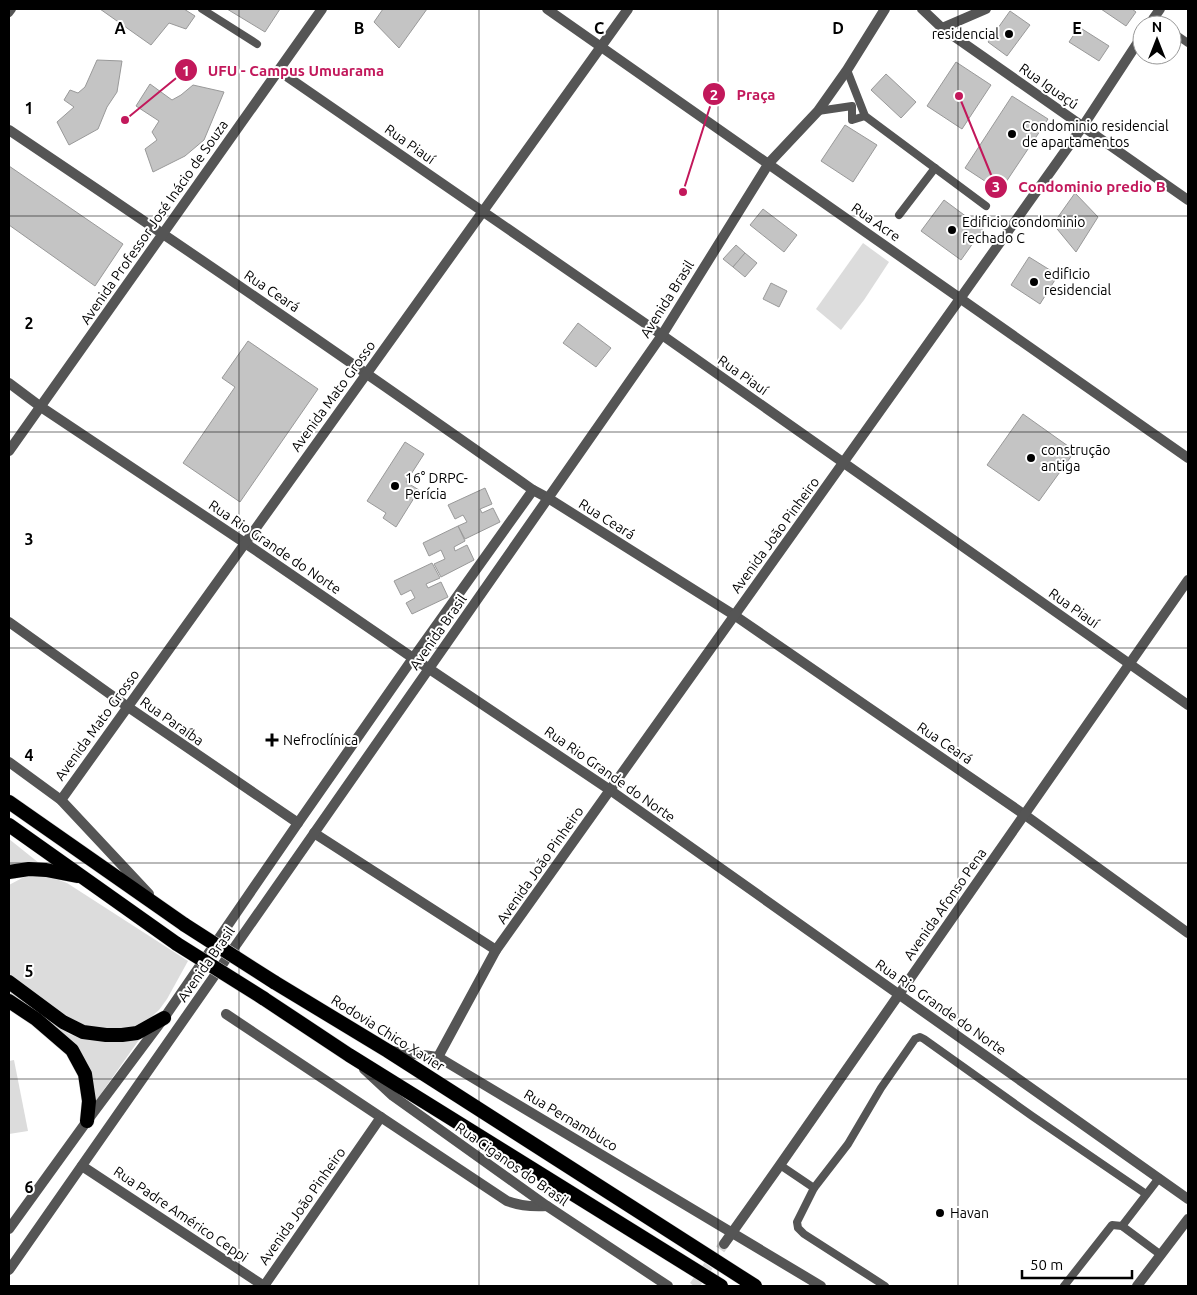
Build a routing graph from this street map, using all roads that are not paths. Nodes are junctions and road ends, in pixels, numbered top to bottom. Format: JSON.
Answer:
{"nodes":[{"id":1,"x":12,"y":9,"type":"edge"},
{"id":2,"x":202,"y":9,"type":"edge"},
{"id":3,"x":322,"y":9,"type":"edge"},
{"id":4,"x":547,"y":9,"type":"edge"},
{"id":5,"x":628,"y":9,"type":"edge"},
{"id":6,"x":885,"y":9,"type":"edge"},
{"id":7,"x":922,"y":9,"type":"edge"},
{"id":8,"x":986,"y":9,"type":"edge"},
{"id":9,"x":9,"y":13,"type":"edge"},
{"id":10,"x":942,"y":28,"type":"junction"},
{"id":11,"x":256,"y":44,"type":"dead end"},
{"id":12,"x":601,"y":46,"type":"junction"},
{"id":13,"x":1132,"y":51,"type":"edge"},
{"id":14,"x":847,"y":70,"type":"junction"},
{"id":15,"x":279,"y":71,"type":"junction"},
{"id":16,"x":818,"y":111,"type":"junction"},
{"id":17,"x":865,"y":116,"type":"junction"},
{"id":18,"x":1083,"y":126,"type":"junction"},
{"id":19,"x":9,"y":130,"type":"edge"},
{"id":20,"x":769,"y":163,"type":"junction"},
{"id":21,"x":936,"y":168,"type":"junction"},
{"id":22,"x":1188,"y":200,"type":"edge"},
{"id":23,"x":986,"y":206,"type":"dead end"},
{"id":24,"x":483,"y":211,"type":"junction"},
{"id":25,"x":899,"y":215,"type":"dead end"},
{"id":26,"x":163,"y":233,"type":"junction"},
{"id":27,"x":961,"y":298,"type":"junction"},
{"id":28,"x":662,"y":335,"type":"junction"},
{"id":29,"x":367,"y":373,"type":"junction"},
{"id":30,"x":9,"y":383,"type":"edge"},
{"id":31,"x":41,"y":407,"type":"junction"},
{"id":32,"x":9,"y":451,"type":"edge"},
{"id":33,"x":1188,"y":458,"type":"edge"},
{"id":34,"x":843,"y":463,"type":"junction"},
{"id":35,"x":533,"y":490,"type":"junction"},
{"id":36,"x":548,"y":498,"type":"junction"},
{"id":37,"x":245,"y":543,"type":"junction"},
{"id":38,"x":1188,"y":580,"type":"edge"},
{"id":39,"x":734,"y":615,"type":"junction"},
{"id":40,"x":9,"y":622,"type":"edge"},
{"id":41,"x":413,"y":658,"type":"junction"},
{"id":42,"x":1130,"y":664,"type":"junction"},
{"id":43,"x":429,"y":668,"type":"junction"},
{"id":44,"x":1188,"y":705,"type":"edge"},
{"id":45,"x":128,"y":707,"type":"junction"},
{"id":46,"x":9,"y":762,"type":"edge"},
{"id":47,"x":610,"y":790,"type":"junction"},
{"id":48,"x":61,"y":800,"type":"junction"},
{"id":49,"x":9,"y":802,"type":"edge"},
{"id":50,"x":1025,"y":814,"type":"junction"},
{"id":51,"x":298,"y":823,"type":"junction"},
{"id":52,"x":9,"y":825,"type":"edge"},
{"id":53,"x":314,"y":833,"type":"junction"},
{"id":54,"x":9,"y":872,"type":"edge"},
{"id":55,"x":82,"y":877,"type":"junction"},
{"id":56,"x":161,"y":908,"type":"junction"},
{"id":57,"x":1188,"y":933,"type":"edge"},
{"id":58,"x":496,"y":950,"type":"junction"},
{"id":59,"x":9,"y":982,"type":"edge"},
{"id":60,"x":899,"y":994,"type":"junction"},
{"id":61,"x":9,"y":1001,"type":"edge"},
{"id":62,"x":226,"y":1014,"type":"dead end"},
{"id":63,"x":164,"y":1018,"type":"junction"},
{"id":64,"x":388,"y":1051,"type":"junction"},
{"id":65,"x":349,"y":1055,"type":"junction"},
{"id":66,"x":438,"y":1056,"type":"junction"},
{"id":67,"x":381,"y":1117,"type":"junction"},
{"id":68,"x":87,"y":1120,"type":"junction"},
{"id":69,"x":780,"y":1165,"type":"junction"},
{"id":70,"x":82,"y":1166,"type":"junction"},
{"id":71,"x":1159,"y":1178,"type":"junction"},
{"id":72,"x":814,"y":1188,"type":"junction"},
{"id":73,"x":1146,"y":1194,"type":"junction"},
{"id":74,"x":1188,"y":1198,"type":"edge"},
{"id":75,"x":547,"y":1206,"type":"junction"},
{"id":76,"x":1188,"y":1219,"type":"edge"},
{"id":77,"x":1122,"y":1226,"type":"junction"},
{"id":78,"x":9,"y":1229,"type":"edge"},
{"id":79,"x":733,"y":1232,"type":"junction"},
{"id":80,"x":724,"y":1244,"type":"tunnel mouth"},
{"id":81,"x":1161,"y":1255,"type":"junction"},
{"id":82,"x":9,"y":1270,"type":"edge"},
{"id":83,"x":264,"y":1286,"type":"edge"},
{"id":84,"x":668,"y":1286,"type":"edge"},
{"id":85,"x":721,"y":1286,"type":"edge"},
{"id":86,"x":755,"y":1286,"type":"edge"},
{"id":87,"x":821,"y":1286,"type":"edge"},
{"id":88,"x":885,"y":1286,"type":"edge"},
{"id":89,"x":1064,"y":1286,"type":"edge"},
{"id":90,"x":1137,"y":1286,"type":"edge"}],
"edges":[{"from":1,"to":9,"type":"lane"},
{"from":2,"to":11,"type":"lane"},
{"from":3,"to":15,"type":"street","name":"Avenida Professor José Inácio de Souza"},
{"from":4,"to":12,"type":"street","name":"Rua Acre"},
{"from":5,"to":12,"type":"street","name":"Avenida Mato Grosso"},
{"from":6,"to":14,"type":"street","name":"Avenida Brasil"},
{"from":7,"to":10,"type":"street","name":"Rua Iguaçú"},
{"from":8,"to":10,"type":"street"},
{"from":10,"to":18,"type":"street","name":"Rua Iguaçú"},
{"from":12,"to":20,"type":"street","name":"Rua Acre"},
{"from":12,"to":24,"type":"street","name":"Avenida Mato Grosso"},
{"from":13,"to":18,"type":"street","name":"Avenida João Pinheiro"},
{"from":14,"to":16,"type":"street","name":"Avenida Brasil"},
{"from":14,"to":17,"type":"lane"},
{"from":15,"to":24,"type":"street","name":"Rua Piauí"},
{"from":15,"to":26,"type":"street","name":"Avenida Professor José Inácio de Souza"},
{"from":16,"to":17,"type":"lane"},
{"from":16,"to":20,"type":"street","name":"Avenida Brasil"},
{"from":17,"to":21,"type":"lane"},
{"from":18,"to":22,"type":"street","name":"Rua Iguaçú"},
{"from":18,"to":27,"type":"street","name":"Avenida João Pinheiro"},
{"from":19,"to":26,"type":"street","name":"Rua Ceará"},
{"from":20,"to":27,"type":"street","name":"Rua Acre"},
{"from":20,"to":28,"type":"street","name":"Avenida Brasil"},
{"from":21,"to":23,"type":"lane"},
{"from":21,"to":25,"type":"lane"},
{"from":24,"to":28,"type":"street","name":"Rua Piauí"},
{"from":24,"to":29,"type":"street","name":"Avenida Mato Grosso"},
{"from":26,"to":29,"type":"street","name":"Rua Ceará"},
{"from":26,"to":31,"type":"street","name":"Avenida Professor José Inácio de Souza"},
{"from":27,"to":33,"type":"street","name":"Rua Acre"},
{"from":27,"to":34,"type":"street","name":"Avenida João Pinheiro"},
{"from":28,"to":34,"type":"street","name":"Rua Piauí"},
{"from":28,"to":36,"type":"street","name":"Avenida Brasil"},
{"from":29,"to":35,"type":"street","name":"Rua Ceará"},
{"from":29,"to":37,"type":"street","name":"Avenida Mato Grosso"},
{"from":30,"to":31,"type":"street","name":"Rua Rio Grande do Norte"},
{"from":31,"to":32,"type":"street","name":"Avenida Professor José Inácio de Souza"},
{"from":31,"to":37,"type":"street","name":"Rua Rio Grande do Norte"},
{"from":34,"to":39,"type":"street","name":"Avenida João Pinheiro"},
{"from":34,"to":42,"type":"street","name":"Rua Piauí"},
{"from":35,"to":36,"type":"street","name":"Rua Ceará"},
{"from":35,"to":41,"type":"street","name":"Avenida Brasil"},
{"from":36,"to":39,"type":"street","name":"Rua Ceará"},
{"from":36,"to":43,"type":"street","name":"Avenida Brasil"},
{"from":37,"to":41,"type":"street","name":"Rua Rio Grande do Norte"},
{"from":37,"to":45,"type":"street","name":"Avenida Mato Grosso"},
{"from":38,"to":42,"type":"street","name":"Avenida Afonso Pena"},
{"from":39,"to":47,"type":"street","name":"Avenida João Pinheiro"},
{"from":39,"to":50,"type":"street","name":"Rua Ceará"},
{"from":40,"to":45,"type":"street","name":"Rua Paraíba"},
{"from":41,"to":43,"type":"street","name":"Rua Rio Grande do Norte"},
{"from":41,"to":51,"type":"street","name":"Avenida Brasil"},
{"from":42,"to":44,"type":"street","name":"Rua Piauí"},
{"from":42,"to":50,"type":"street","name":"Avenida Afonso Pena"},
{"from":43,"to":47,"type":"street","name":"Rua Rio Grande do Norte"},
{"from":43,"to":53,"type":"street","name":"Avenida Brasil"},
{"from":45,"to":48,"type":"street","name":"Avenida Mato Grosso"},
{"from":45,"to":51,"type":"street","name":"Rua Paraíba"},
{"from":46,"to":48,"type":"street"},
{"from":47,"to":58,"type":"street","name":"Avenida João Pinheiro"},
{"from":47,"to":60,"type":"street","name":"Rua Rio Grande do Norte"},
{"from":48,"to":56,"type":"street"},
{"from":49,"to":56,"type":"highway","name":"Rodovia Chico Xavier"},
{"from":50,"to":57,"type":"street","name":"Rua Ceará"},
{"from":50,"to":60,"type":"street","name":"Avenida Afonso Pena"},
{"from":51,"to":63,"type":"street","name":"Avenida Brasil"},
{"from":52,"to":55,"type":"highway"},
{"from":53,"to":58,"type":"street"},
{"from":53,"to":70,"type":"street","name":"Avenida Brasil"},
{"from":54,"to":55,"type":"highway"},
{"from":55,"to":65,"type":"highway","bridge":true},
{"from":56,"to":64,"type":"highway","name":"Rodovia Chico Xavier","bridge":true},
{"from":58,"to":66,"type":"street","name":"Avenida João Pinheiro"},
{"from":59,"to":63,"type":"highway"},
{"from":60,"to":69,"type":"street","name":"Avenida Afonso Pena"},
{"from":60,"to":71,"type":"street","name":"Rua Rio Grande do Norte"},
{"from":61,"to":68,"type":"highway"},
{"from":62,"to":67,"type":"street"},
{"from":63,"to":68,"type":"street","name":"Avenida Brasil"},
{"from":64,"to":66,"type":"street","name":"Rua Pernambuco"},
{"from":64,"to":86,"type":"highway","name":"Rodovia Chico Xavier"},
{"from":65,"to":75,"type":"street","name":"Rua Ciganos do Brasil"},
{"from":65,"to":85,"type":"highway"},
{"from":66,"to":79,"type":"street","name":"Rua Pernambuco"},
{"from":67,"to":75,"type":"street"},
{"from":67,"to":83,"type":"street","name":"Avenida João Pinheiro"},
{"from":68,"to":78,"type":"street","name":"Avenida Brasil"},
{"from":69,"to":72,"type":"lane"},
{"from":69,"to":79,"type":"street","name":"Avenida Afonso Pena"},
{"from":70,"to":82,"type":"street","name":"Avenida Brasil"},
{"from":70,"to":83,"type":"street","name":"Rua Padre Américo Ceppi"},
{"from":71,"to":73,"type":"lane"},
{"from":71,"to":74,"type":"street","name":"Rua Rio Grande do Norte"},
{"from":72,"to":73,"type":"lane"},
{"from":72,"to":88,"type":"lane"},
{"from":73,"to":77,"type":"lane"},
{"from":75,"to":84,"type":"street","name":"Rua Ciganos do Brasil"},
{"from":76,"to":81,"type":"street"},
{"from":77,"to":81,"type":"lane"},
{"from":77,"to":89,"type":"lane"},
{"from":79,"to":80,"type":"street","name":"Avenida Afonso Pena"},
{"from":79,"to":87,"type":"street","name":"Rua Pernambuco"},
{"from":81,"to":90,"type":"street"}]}
